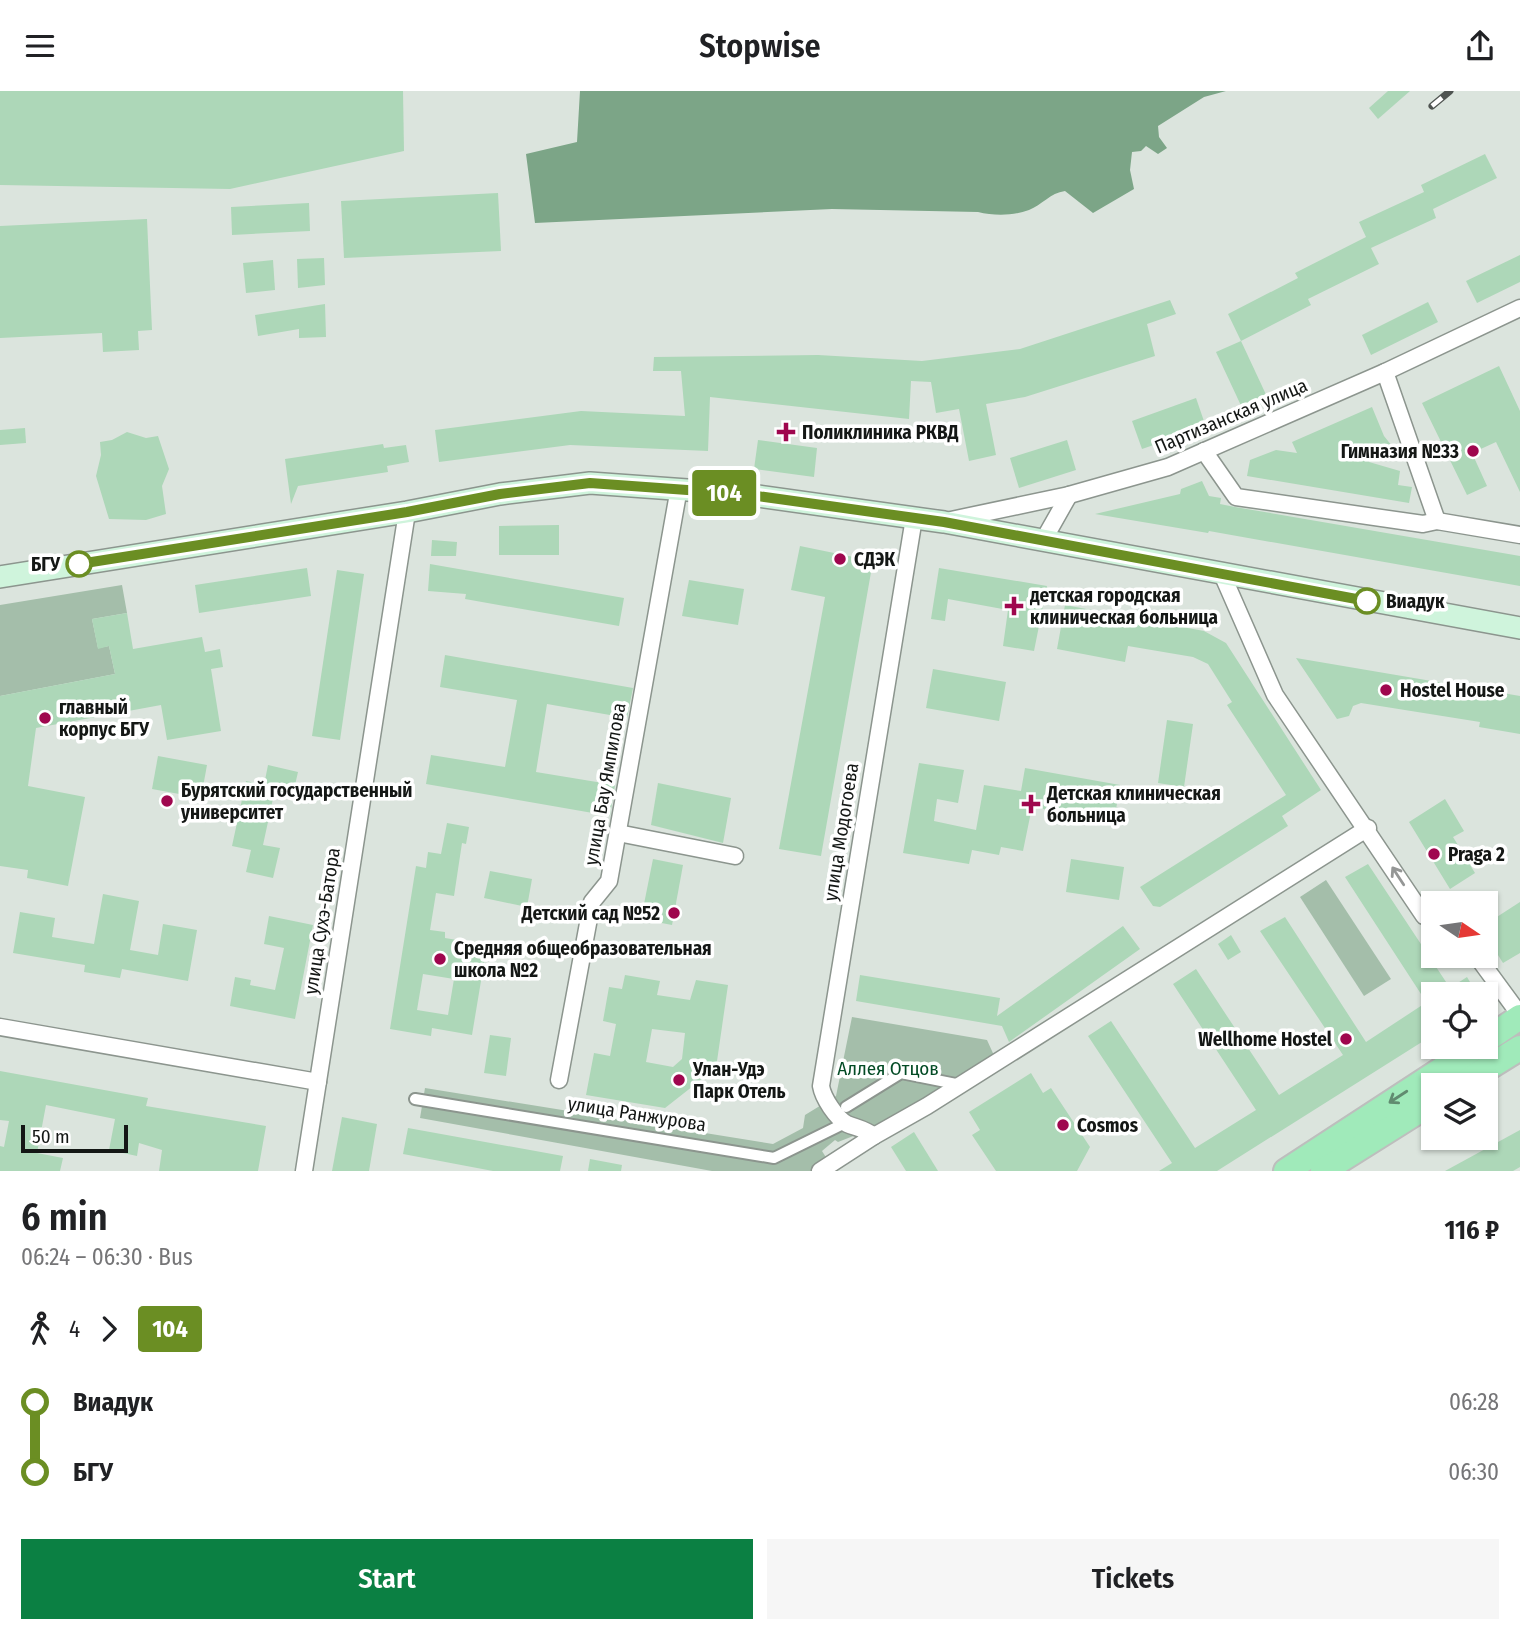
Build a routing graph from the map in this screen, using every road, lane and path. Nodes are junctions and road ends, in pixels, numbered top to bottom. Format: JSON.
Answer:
{"nodes":[{"id":1,"x":1520,"y":308,"type":"edge"},
{"id":2,"x":1385,"y":372,"type":"junction"},
{"id":3,"x":1204,"y":451,"type":"junction"},
{"id":4,"x":678,"y":493,"type":"junction"},
{"id":5,"x":1069,"y":495,"type":"junction"},
{"id":6,"x":406,"y":517,"type":"junction"},
{"id":7,"x":1437,"y":521,"type":"junction"},
{"id":8,"x":944,"y":522,"type":"junction"},
{"id":9,"x":913,"y":525,"type":"junction"},
{"id":10,"x":1520,"y":535,"type":"edge"},
{"id":11,"x":1043,"y":541,"type":"junction"},
{"id":12,"x":0,"y":577,"type":"edge"},
{"id":13,"x":1225,"y":581,"type":"junction"},
{"id":14,"x":0,"y":590,"type":"edge"},
{"id":15,"x":1520,"y":628,"type":"edge"},
{"id":16,"x":1520,"y":638,"type":"edge"},
{"id":17,"x":1368,"y":828,"type":"junction"},
{"id":18,"x":618,"y":832,"type":"junction"},
{"id":19,"x":735,"y":856,"type":"dead end"},
{"id":20,"x":1421,"y":911,"type":"edge"},
{"id":21,"x":1485,"y":968,"type":"edge"},
{"id":22,"x":1520,"y":1016,"type":"edge"},
{"id":23,"x":0,"y":1027,"type":"edge"},
{"id":24,"x":1498,"y":1032,"type":"edge"},
{"id":25,"x":1520,"y":1048,"type":"edge"},
{"id":26,"x":1458,"y":1059,"type":"edge"},
{"id":27,"x":1479,"y":1073,"type":"edge"},
{"id":28,"x":559,"y":1080,"type":"dead end"},
{"id":29,"x":318,"y":1082,"type":"junction"},
{"id":30,"x":961,"y":1085,"type":"junction"},
{"id":31,"x":415,"y":1099,"type":"dead end"},
{"id":32,"x":1421,"y":1110,"type":"edge"},
{"id":33,"x":846,"y":1115,"type":"junction"},
{"id":34,"x":870,"y":1133,"type":"junction"},
{"id":35,"x":304,"y":1171,"type":"edge"},
{"id":36,"x":820,"y":1171,"type":"edge"},
{"id":37,"x":1286,"y":1171,"type":"edge"},
{"id":38,"x":1323,"y":1171,"type":"edge"}],
"edges":[{"from":1,"to":2,"type":"street","name":"Партизанская улица"},
{"from":2,"to":3,"type":"street","name":"Партизанская улица"},
{"from":2,"to":7,"type":"street"},
{"from":3,"to":5,"type":"street","name":"Партизанская улица"},
{"from":3,"to":7,"type":"street"},
{"from":4,"to":6,"type":"main road"},
{"from":4,"to":9,"type":"main road"},
{"from":4,"to":18,"type":"street","name":"улица Бау Ямпилова"},
{"from":5,"to":8,"type":"street","name":"Партизанская улица"},
{"from":5,"to":11,"type":"street"},
{"from":6,"to":12,"type":"main road"},
{"from":6,"to":14,"type":"main road"},
{"from":6,"to":29,"type":"street","name":"улица Сухэ-Батора"},
{"from":7,"to":10,"type":"street"},
{"from":8,"to":9,"type":"main road"},
{"from":8,"to":11,"type":"main road"},
{"from":9,"to":13,"type":"main road"},
{"from":9,"to":33,"type":"street","name":"улица Модогоева"},
{"from":11,"to":13,"type":"main road"},
{"from":13,"to":15,"type":"main road"},
{"from":13,"to":16,"type":"main road"},
{"from":13,"to":17,"type":"street"},
{"from":20,"to":17,"type":"street","one_way":true},
{"from":17,"to":30,"type":"street"},
{"from":18,"to":19,"type":"street"},
{"from":18,"to":28,"type":"street","name":"улица Бау Ямпилова"},
{"from":21,"to":22,"type":"street"},
{"from":22,"to":24,"type":"main road"},
{"from":23,"to":29,"type":"street"},
{"from":25,"to":27,"type":"main road"},
{"from":26,"to":37,"type":"main road","one_way":true},
{"from":29,"to":35,"type":"street","name":"улица Сухэ-Батора"},
{"from":30,"to":33,"type":"street","name":"улица Ранжурова"},
{"from":30,"to":34,"type":"street"},
{"from":31,"to":33,"type":"street","name":"улица Ранжурова"},
{"from":32,"to":38,"type":"main road"},
{"from":33,"to":34,"type":"street"},
{"from":34,"to":36,"type":"street"}]}
